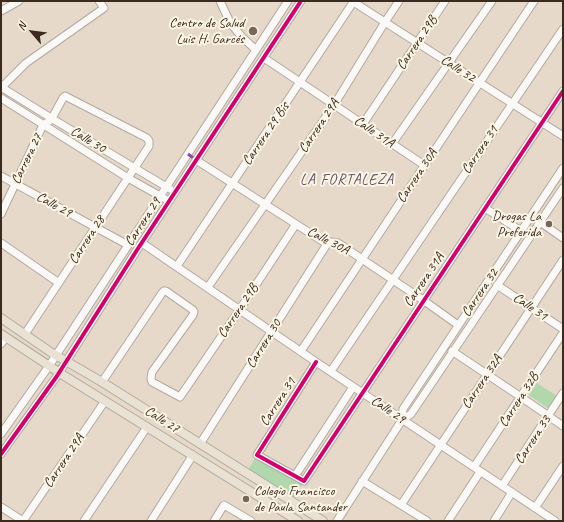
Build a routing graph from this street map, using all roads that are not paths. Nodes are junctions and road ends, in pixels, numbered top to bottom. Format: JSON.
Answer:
{"nodes":[{"id":1,"x":19,"y":1,"type":"edge"},
{"id":2,"x":99,"y":1,"type":"edge"},
{"id":3,"x":220,"y":1,"type":"edge"},
{"id":4,"x":301,"y":1,"type":"edge"},
{"id":5,"x":353,"y":1,"type":"edge"},
{"id":6,"x":398,"y":1,"type":"edge"},
{"id":7,"x":445,"y":1,"type":"edge"},
{"id":8,"x":492,"y":1,"type":"edge"},
{"id":9,"x":534,"y":1,"type":"edge"},
{"id":10,"x":285,"y":2,"type":"edge"},
{"id":11,"x":1,"y":11,"type":"edge"},
{"id":12,"x":385,"y":22,"type":"junction"},
{"id":13,"x":563,"y":28,"type":"edge"},
{"id":14,"x":417,"y":43,"type":"junction"},
{"id":15,"x":256,"y":50,"type":"junction"},
{"id":16,"x":264,"y":58,"type":"junction"},
{"id":17,"x":449,"y":63,"type":"junction"},
{"id":18,"x":300,"y":82,"type":"junction"},
{"id":19,"x":479,"y":83,"type":"junction"},
{"id":20,"x":1,"y":87,"type":"edge"},
{"id":21,"x":563,"y":92,"type":"edge"},
{"id":22,"x":1,"y":98,"type":"edge"},
{"id":23,"x":512,"y":104,"type":"junction"},
{"id":24,"x":334,"y":105,"type":"junction"},
{"id":25,"x":51,"y":118,"type":"junction"},
{"id":26,"x":542,"y":123,"type":"junction"},
{"id":27,"x":363,"y":124,"type":"junction"},
{"id":28,"x":43,"y":125,"type":"junction"},
{"id":29,"x":563,"y":136,"type":"edge"},
{"id":30,"x":392,"y":144,"type":"junction"},
{"id":31,"x":196,"y":160,"type":"junction"},
{"id":32,"x":424,"y":165,"type":"junction"},
{"id":33,"x":134,"y":168,"type":"junction"},
{"id":34,"x":563,"y":168,"type":"edge"},
{"id":35,"x":1,"y":176,"type":"edge"},
{"id":36,"x":128,"y":178,"type":"junction"},
{"id":37,"x":232,"y":183,"type":"junction"},
{"id":38,"x":15,"y":184,"type":"junction"},
{"id":39,"x":166,"y":187,"type":"junction"},
{"id":40,"x":563,"y":188,"type":"edge"},
{"id":41,"x":175,"y":192,"type":"junction"},
{"id":42,"x":160,"y":196,"type":"junction"},
{"id":43,"x":169,"y":201,"type":"junction"},
{"id":44,"x":266,"y":205,"type":"junction"},
{"id":45,"x":485,"y":208,"type":"junction"},
{"id":46,"x":1,"y":214,"type":"edge"},
{"id":47,"x":540,"y":222,"type":"junction"},
{"id":48,"x":296,"y":224,"type":"junction"},
{"id":49,"x":95,"y":228,"type":"junction"},
{"id":50,"x":521,"y":231,"type":"junction"},
{"id":51,"x":563,"y":238,"type":"edge"},
{"id":52,"x":142,"y":242,"type":"junction"},
{"id":53,"x":1,"y":243,"type":"edge"},
{"id":54,"x":327,"y":244,"type":"junction"},
{"id":55,"x":128,"y":245,"type":"junction"},
{"id":56,"x":361,"y":259,"type":"junction"},
{"id":57,"x":563,"y":260,"type":"edge"},
{"id":58,"x":177,"y":266,"type":"junction"},
{"id":59,"x":393,"y":280,"type":"junction"},
{"id":60,"x":59,"y":283,"type":"junction"},
{"id":61,"x":497,"y":285,"type":"junction"},
{"id":62,"x":208,"y":287,"type":"junction"},
{"id":63,"x":423,"y":300,"type":"junction"},
{"id":64,"x":531,"y":308,"type":"junction"},
{"id":65,"x":240,"y":309,"type":"junction"},
{"id":66,"x":1,"y":318,"type":"edge"},
{"id":67,"x":458,"y":325,"type":"junction"},
{"id":68,"x":563,"y":329,"type":"edge"},
{"id":69,"x":272,"y":331,"type":"junction"},
{"id":70,"x":563,"y":333,"type":"edge"},
{"id":71,"x":24,"y":334,"type":"junction"},
{"id":72,"x":3,"y":338,"type":"edge"},
{"id":73,"x":301,"y":351,"type":"junction"},
{"id":74,"x":452,"y":351,"type":"junction"},
{"id":75,"x":56,"y":355,"type":"junction"},
{"id":76,"x":66,"y":362,"type":"junction"},
{"id":77,"x":316,"y":362,"type":"junction"},
{"id":78,"x":49,"y":366,"type":"junction"},
{"id":79,"x":59,"y":372,"type":"junction"},
{"id":80,"x":331,"y":372,"type":"junction"},
{"id":81,"x":487,"y":374,"type":"junction"},
{"id":82,"x":102,"y":382,"type":"junction"},
{"id":83,"x":354,"y":387,"type":"junction"},
{"id":84,"x":362,"y":392,"type":"junction"},
{"id":85,"x":563,"y":393,"type":"edge"},
{"id":86,"x":521,"y":397,"type":"junction"},
{"id":87,"x":105,"y":400,"type":"junction"},
{"id":88,"x":548,"y":416,"type":"junction"},
{"id":89,"x":402,"y":420,"type":"junction"},
{"id":90,"x":563,"y":426,"type":"edge"},
{"id":91,"x":147,"y":427,"type":"junction"},
{"id":92,"x":1,"y":434,"type":"edge"},
{"id":93,"x":200,"y":444,"type":"junction"},
{"id":94,"x":440,"y":445,"type":"junction"},
{"id":95,"x":1,"y":454,"type":"edge"},
{"id":96,"x":193,"y":455,"type":"junction"},
{"id":97,"x":563,"y":466,"type":"edge"},
{"id":98,"x":477,"y":470,"type":"junction"},
{"id":99,"x":295,"y":476,"type":"junction"},
{"id":100,"x":362,"y":481,"type":"junction"},
{"id":101,"x":502,"y":486,"type":"junction"},
{"id":102,"x":512,"y":492,"type":"junction"},
{"id":103,"x":401,"y":505,"type":"junction"},
{"id":104,"x":1,"y":507,"type":"edge"},
{"id":105,"x":535,"y":508,"type":"junction"},
{"id":106,"x":23,"y":521,"type":"edge"},
{"id":107,"x":84,"y":521,"type":"edge"},
{"id":108,"x":151,"y":521,"type":"edge"},
{"id":109,"x":214,"y":521,"type":"edge"},
{"id":110,"x":251,"y":521,"type":"edge"},
{"id":111,"x":298,"y":521,"type":"edge"},
{"id":112,"x":323,"y":521,"type":"edge"},
{"id":113,"x":337,"y":521,"type":"edge"},
{"id":114,"x":427,"y":521,"type":"edge"},
{"id":115,"x":448,"y":521,"type":"edge"},
{"id":116,"x":494,"y":521,"type":"edge"},
{"id":117,"x":554,"y":521,"type":"edge"}],
"edges":[{"from":1,"to":11,"type":"street"},
{"from":2,"to":20,"type":"street"},
{"from":3,"to":15,"type":"street"},
{"from":4,"to":16,"type":"street","name":"Carrera 29"},
{"from":5,"to":12,"type":"street","name":"Calle 32"},
{"from":5,"to":18,"type":"street","name":"Carrera 29 Bis"},
{"from":6,"to":12,"type":"street","name":"Carrera 29A"},
{"from":7,"to":14,"type":"street","name":"Carrera 29B"},
{"from":8,"to":17,"type":"street"},
{"from":9,"to":19,"type":"street","name":"Carrera 30A"},
{"from":10,"to":15,"type":"street","name":"Carrera 29"},
{"from":12,"to":14,"type":"street","name":"Calle 32"},
{"from":12,"to":24,"type":"street","name":"Carrera 29A"},
{"from":13,"to":23,"type":"street","name":"Carrera 31"},
{"from":14,"to":17,"type":"street","name":"Calle 32"},
{"from":14,"to":27,"type":"street","name":"Carrera 29B"},
{"from":15,"to":39,"type":"street","name":"Carrera 29"},
{"from":16,"to":18,"type":"street","name":"Calle 31A"},
{"from":16,"to":31,"type":"street","name":"Carrera 29"},
{"from":17,"to":19,"type":"street","name":"Calle 32"},
{"from":17,"to":30,"type":"street"},
{"from":18,"to":24,"type":"street","name":"Calle 31A"},
{"from":18,"to":37,"type":"street","name":"Carrera 29 Bis"},
{"from":19,"to":23,"type":"street","name":"Calle 32"},
{"from":19,"to":32,"type":"street","name":"Carrera 30A"},
{"from":20,"to":25,"type":"street","name":"Calle 30"},
{"from":21,"to":26,"type":"street","name":"Carrera 31A"},
{"from":22,"to":28,"type":"street","name":"Calle 30"},
{"from":23,"to":26,"type":"street","name":"Calle 32"},
{"from":23,"to":59,"type":"street","name":"Carrera 31"},
{"from":24,"to":27,"type":"street","name":"Calle 31A"},
{"from":24,"to":44,"type":"street","name":"Carrera 29A"},
{"from":25,"to":28,"type":"street"},
{"from":25,"to":33,"type":"street","name":"Calle 30"},
{"from":25,"to":33,"type":"street","name":"Carrera 28"},
{"from":26,"to":29,"type":"street","name":"Calle 32"},
{"from":26,"to":45,"type":"street","name":"Carrera 31A"},
{"from":27,"to":30,"type":"street","name":"Calle 31A"},
{"from":28,"to":36,"type":"street","name":"Calle 30"},
{"from":28,"to":38,"type":"street","name":"Carrera 27"},
{"from":30,"to":32,"type":"street","name":"Calle 31A"},
{"from":31,"to":37,"type":"street","name":"Calle 30A"},
{"from":31,"to":41,"type":"street","name":"Carrera 29"},
{"from":32,"to":56,"type":"street","name":"Carrera 30A"},
{"from":33,"to":36,"type":"street","name":"Carrera 28"},
{"from":33,"to":39,"type":"street","name":"Calle 30"},
{"from":34,"to":50,"type":"street","name":"Carrera 32"},
{"from":35,"to":38,"type":"street","name":"Calle 29"},
{"from":36,"to":42,"type":"street","name":"Calle 30"},
{"from":36,"to":49,"type":"street","name":"Carrera 28"},
{"from":37,"to":44,"type":"street","name":"Calle 30A"},
{"from":37,"to":58,"type":"street","name":"Carrera 29 Bis"},
{"from":38,"to":46,"type":"street","name":"Carrera 27"},
{"from":38,"to":49,"type":"street","name":"Calle 29"},
{"from":39,"to":41,"type":"street","name":"Calle 30"},
{"from":39,"to":42,"type":"street","name":"Carrera 29"},
{"from":40,"to":47,"type":"street","name":"Carrera 32"},
{"from":41,"to":43,"type":"street","name":"Carrera 29"},
{"from":42,"to":43,"type":"street","name":"Calle 30"},
{"from":42,"to":55,"type":"street","name":"Carrera 29"},
{"from":43,"to":52,"type":"street","name":"Carrera 29"},
{"from":44,"to":48,"type":"street","name":"Calle 30A"},
{"from":44,"to":62,"type":"street","name":"Carrera 29A"},
{"from":45,"to":50,"type":"street"},
{"from":45,"to":63,"type":"street","name":"Carrera 31A"},
{"from":47,"to":51,"type":"street"},
{"from":47,"to":61,"type":"street","name":"Carrera 32"},
{"from":48,"to":54,"type":"street","name":"Calle 30A"},
{"from":48,"to":65,"type":"street","name":"Carrera 29B"},
{"from":49,"to":55,"type":"street","name":"Calle 29"},
{"from":49,"to":60,"type":"street","name":"Carrera 28"},
{"from":50,"to":67,"type":"street","name":"Carrera 32"},
{"from":52,"to":58,"type":"street","name":"Calle 29"},
{"from":52,"to":76,"type":"street","name":"Carrera 29"},
{"from":53,"to":60,"type":"street"},
{"from":54,"to":56,"type":"street","name":"Calle 30A"},
{"from":54,"to":69,"type":"street","name":"Carrera 30"},
{"from":55,"to":75,"type":"street","name":"Carrera 29"},
{"from":56,"to":59,"type":"street","name":"Calle 30A"},
{"from":56,"to":73,"type":"street","name":"Carrera 30A"},
{"from":57,"to":64,"type":"street","name":"Carrera 32A"},
{"from":58,"to":62,"type":"street","name":"Calle 29"},
{"from":59,"to":63,"type":"street","name":"Calle 30A"},
{"from":59,"to":80,"type":"street","name":"Carrera 31"},
{"from":60,"to":71,"type":"street","name":"Carrera 28"},
{"from":61,"to":64,"type":"street","name":"Calle 31"},
{"from":61,"to":74,"type":"street","name":"Carrera 32"},
{"from":62,"to":65,"type":"street","name":"Calle 29"},
{"from":63,"to":67,"type":"street","name":"Calle 30A"},
{"from":63,"to":84,"type":"street","name":"Carrera 31A"},
{"from":64,"to":68,"type":"street","name":"Calle 31"},
{"from":64,"to":81,"type":"street","name":"Carrera 32A"},
{"from":65,"to":69,"type":"street","name":"Calle 29"},
{"from":65,"to":82,"type":"street","name":"Carrera 29B"},
{"from":66,"to":71,"type":"main road","name":"Calle 27"},
{"from":67,"to":89,"type":"street","name":"Carrera 32"},
{"from":69,"to":73,"type":"street","name":"Calle 29"},
{"from":69,"to":93,"type":"street","name":"Carrera 30"},
{"from":70,"to":86,"type":"street","name":"Carrera 32B"},
{"from":71,"to":75,"type":"main road","name":"Calle 27"},
{"from":72,"to":78,"type":"main road","name":"Calle 27"},
{"from":73,"to":77,"type":"street","name":"Calle 29"},
{"from":74,"to":81,"type":"street"},
{"from":74,"to":89,"type":"street","name":"Carrera 32"},
{"from":75,"to":76,"type":"main road","name":"Calle 27"},
{"from":75,"to":78,"type":"street","name":"Carrera 29"},
{"from":76,"to":79,"type":"street","name":"Carrera 29"},
{"from":76,"to":82,"type":"main road","name":"Calle 27"},
{"from":77,"to":80,"type":"street","name":"Calle 29"},
{"from":77,"to":99,"type":"street","name":"Carrera 31"},
{"from":78,"to":79,"type":"main road","name":"Calle 27"},
{"from":78,"to":92,"type":"street","name":"Carrera 29"},
{"from":79,"to":87,"type":"main road","name":"Calle 27"},
{"from":79,"to":95,"type":"street","name":"Carrera 29"},
{"from":80,"to":83,"type":"street","name":"Calle 29"},
{"from":81,"to":86,"type":"street"},
{"from":81,"to":94,"type":"street","name":"Carrera 32A"},
{"from":82,"to":93,"type":"main road","name":"Calle 27"},
{"from":83,"to":84,"type":"street","name":"Calle 29"},
{"from":83,"to":99,"type":"street"},
{"from":84,"to":89,"type":"street","name":"Calle 29"},
{"from":84,"to":99,"type":"street","name":"Carrera 31A"},
{"from":85,"to":88,"type":"street","name":"Carrera 33"},
{"from":86,"to":88,"type":"street"},
{"from":86,"to":98,"type":"street","name":"Carrera 32B"},
{"from":87,"to":91,"type":"main road","name":"Calle 27"},
{"from":87,"to":106,"type":"street","name":"Carrera 29A"},
{"from":88,"to":90,"type":"street"},
{"from":88,"to":101,"type":"street","name":"Carrera 33"},
{"from":89,"to":94,"type":"street","name":"Calle 29"},
{"from":89,"to":100,"type":"street","name":"Carrera 32"},
{"from":91,"to":96,"type":"main road","name":"Calle 27"},
{"from":91,"to":107,"type":"street"},
{"from":93,"to":112,"type":"main road","name":"Calle 27"},
{"from":94,"to":98,"type":"street","name":"Calle 29"},
{"from":94,"to":103,"type":"street","name":"Carrera 32A"},
{"from":96,"to":108,"type":"street"},
{"from":96,"to":111,"type":"main road","name":"Calle 27"},
{"from":97,"to":105,"type":"street"},
{"from":98,"to":101,"type":"street","name":"Calle 29"},
{"from":98,"to":115,"type":"street","name":"Carrera 32B"},
{"from":100,"to":103,"type":"street"},
{"from":100,"to":113,"type":"street","name":"Carrera 32"},
{"from":101,"to":102,"type":"street","name":"Calle 29"},
{"from":102,"to":105,"type":"street","name":"Calle 29"},
{"from":102,"to":116,"type":"street"},
{"from":103,"to":114,"type":"street"},
{"from":104,"to":106,"type":"street"},
{"from":105,"to":117,"type":"street","name":"Calle 29"},
{"from":109,"to":110,"type":"street"}]}
